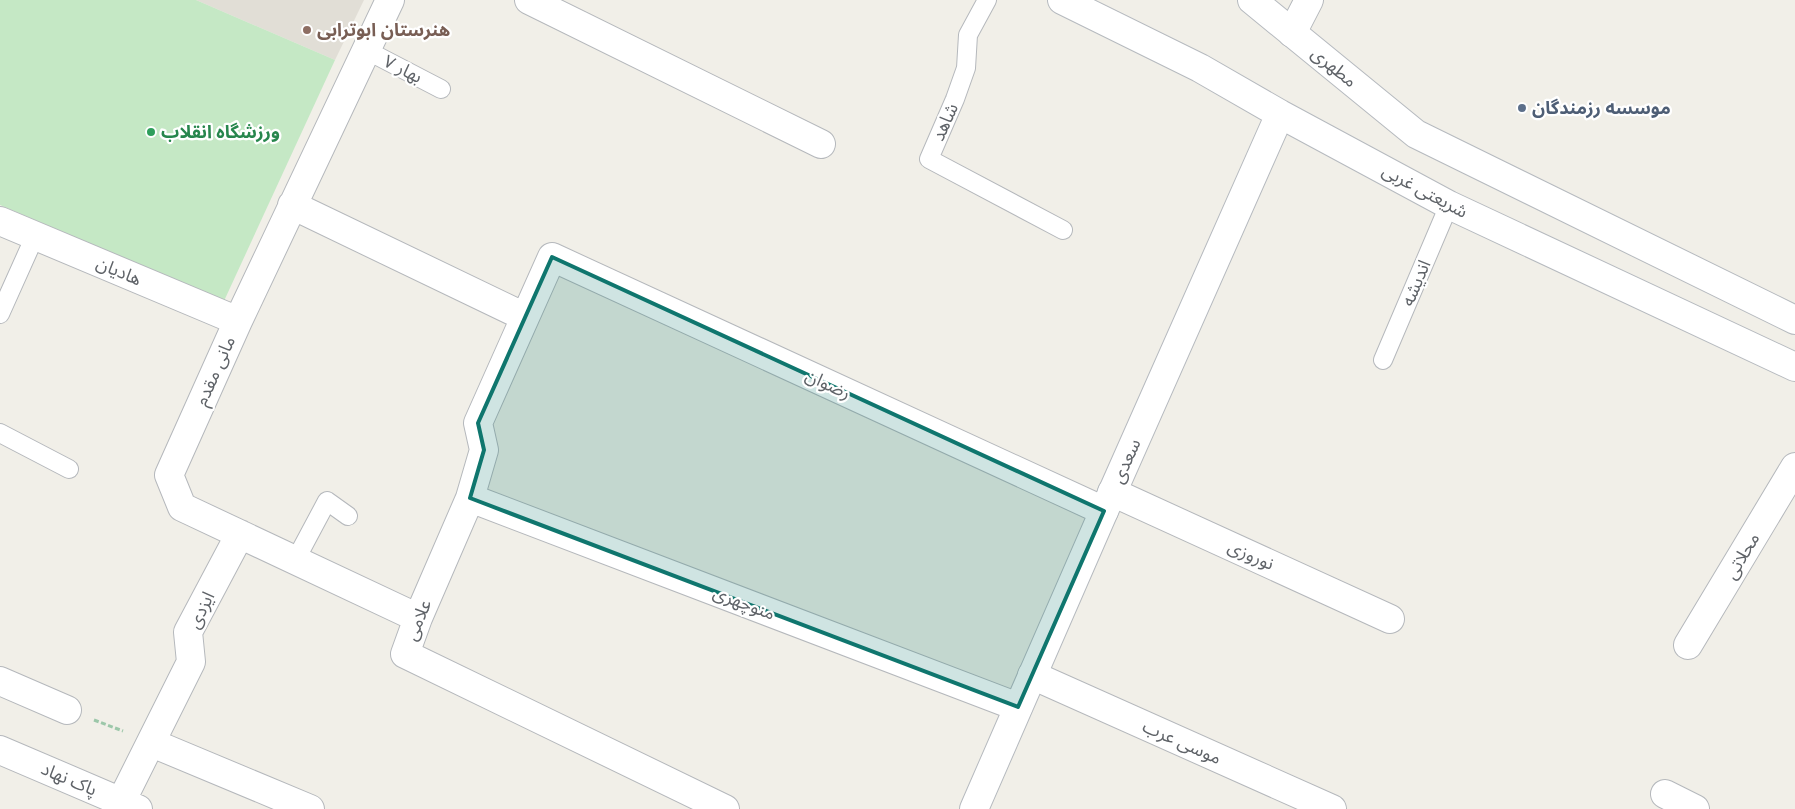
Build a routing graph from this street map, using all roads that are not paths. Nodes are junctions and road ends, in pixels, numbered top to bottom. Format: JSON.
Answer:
{"nodes":[{"id":1,"x":390,"y":0,"type":"edge"},
{"id":2,"x":529,"y":0,"type":"edge"},
{"id":3,"x":987,"y":0,"type":"edge"},
{"id":4,"x":1062,"y":0,"type":"edge"},
{"id":5,"x":1252,"y":0,"type":"edge"},
{"id":6,"x":1309,"y":0,"type":"edge"},
{"id":7,"x":1292,"y":33,"type":"junction"},
{"id":8,"x":366,"y":50,"type":"junction"},
{"id":9,"x":441,"y":89,"type":"dead end"},
{"id":10,"x":1280,"y":114,"type":"junction"},
{"id":11,"x":821,"y":144,"type":"dead end"},
{"id":12,"x":1449,"y":205,"type":"junction"},
{"id":13,"x":292,"y":206,"type":"junction"},
{"id":14,"x":0,"y":221,"type":"edge"},
{"id":15,"x":1063,"y":230,"type":"dead end"},
{"id":16,"x":35,"y":236,"type":"junction"},
{"id":17,"x":552,"y":257,"type":"joint"},
{"id":18,"x":0,"y":314,"type":"edge"},
{"id":19,"x":525,"y":317,"type":"junction"},
{"id":20,"x":1795,"y":320,"type":"edge"},
{"id":21,"x":238,"y":321,"type":"junction"},
{"id":22,"x":1383,"y":360,"type":"dead end"},
{"id":23,"x":1795,"y":367,"type":"edge"},
{"id":24,"x":0,"y":433,"type":"edge"},
{"id":25,"x":1795,"y":467,"type":"edge"},
{"id":26,"x":69,"y":468,"type":"dead end"},
{"id":27,"x":470,"y":498,"type":"junction"},
{"id":28,"x":1108,"y":501,"type":"junction"},
{"id":29,"x":348,"y":516,"type":"dead end"},
{"id":30,"x":240,"y":534,"type":"junction"},
{"id":31,"x":295,"y":561,"type":"junction"},
{"id":32,"x":418,"y":618,"type":"junction"},
{"id":33,"x":1390,"y":619,"type":"dead end"},
{"id":34,"x":1688,"y":644,"type":"dead end"},
{"id":35,"x":1032,"y":675,"type":"junction"},
{"id":36,"x":0,"y":681,"type":"edge"},
{"id":37,"x":1018,"y":707,"type":"junction"},
{"id":38,"x":67,"y":710,"type":"road end"},
{"id":39,"x":152,"y":743,"type":"junction"},
{"id":40,"x":0,"y":750,"type":"edge"},
{"id":41,"x":1665,"y":794,"type":"dead end"},
{"id":42,"x":130,"y":805,"type":"edge"},
{"id":43,"x":310,"y":809,"type":"edge"},
{"id":44,"x":725,"y":809,"type":"edge"},
{"id":45,"x":974,"y":809,"type":"edge"},
{"id":46,"x":1332,"y":809,"type":"edge"},
{"id":47,"x":1695,"y":809,"type":"edge"}],
"edges":[{"from":1,"to":8,"type":"street","name":"مانی مقدم"},
{"from":2,"to":11,"type":"street"},
{"from":3,"to":15,"type":"lane","name":"شاهد"},
{"from":4,"to":10,"type":"street","name":"شریعتی غربی"},
{"from":5,"to":7,"type":"street","name":"مطهری"},
{"from":6,"to":7,"type":"street"},
{"from":7,"to":20,"type":"street","name":"مطهری"},
{"from":8,"to":9,"type":"lane","name":"بهار ۷"},
{"from":8,"to":13,"type":"street","name":"مانی مقدم"},
{"from":10,"to":12,"type":"street","name":"شریعتی غربی"},
{"from":10,"to":28,"type":"street","name":"سعدی"},
{"from":12,"to":22,"type":"lane","name":"اندیشه"},
{"from":12,"to":23,"type":"street","name":"شریعتی غربی"},
{"from":13,"to":19,"type":"street"},
{"from":13,"to":21,"type":"street","name":"مانی مقدم"},
{"from":14,"to":16,"type":"street","name":"هادیان"},
{"from":16,"to":18,"type":"lane"},
{"from":16,"to":21,"type":"street","name":"هادیان"},
{"from":17,"to":19,"type":"street","name":"علامی"},
{"from":17,"to":28,"type":"street","name":"رضوان"},
{"from":19,"to":27,"type":"street","name":"علامی"},
{"from":21,"to":30,"type":"street","name":"مانی مقدم"},
{"from":24,"to":26,"type":"lane"},
{"from":25,"to":34,"type":"street","name":"محلاتی"},
{"from":27,"to":32,"type":"street","name":"علامی"},
{"from":27,"to":37,"type":"street","name":"منوچهری"},
{"from":28,"to":33,"type":"street","name":"نوروزی"},
{"from":28,"to":35,"type":"street","name":"سعدی"},
{"from":29,"to":31,"type":"lane"},
{"from":30,"to":31,"type":"street","name":"مانی مقدم"},
{"from":30,"to":39,"type":"street","name":"ایزدی"},
{"from":31,"to":32,"type":"street","name":"مانی مقدم"},
{"from":32,"to":44,"type":"street","name":"علامی"},
{"from":35,"to":37,"type":"street","name":"سعدی"},
{"from":35,"to":46,"type":"street","name":"موسی عرب"},
{"from":36,"to":38,"type":"street"},
{"from":37,"to":45,"type":"street","name":"سعدی"},
{"from":39,"to":42,"type":"street","name":"ایزدی"},
{"from":39,"to":43,"type":"street"},
{"from":40,"to":42,"type":"street","name":"پاک نهاد"},
{"from":41,"to":47,"type":"street"}]}
